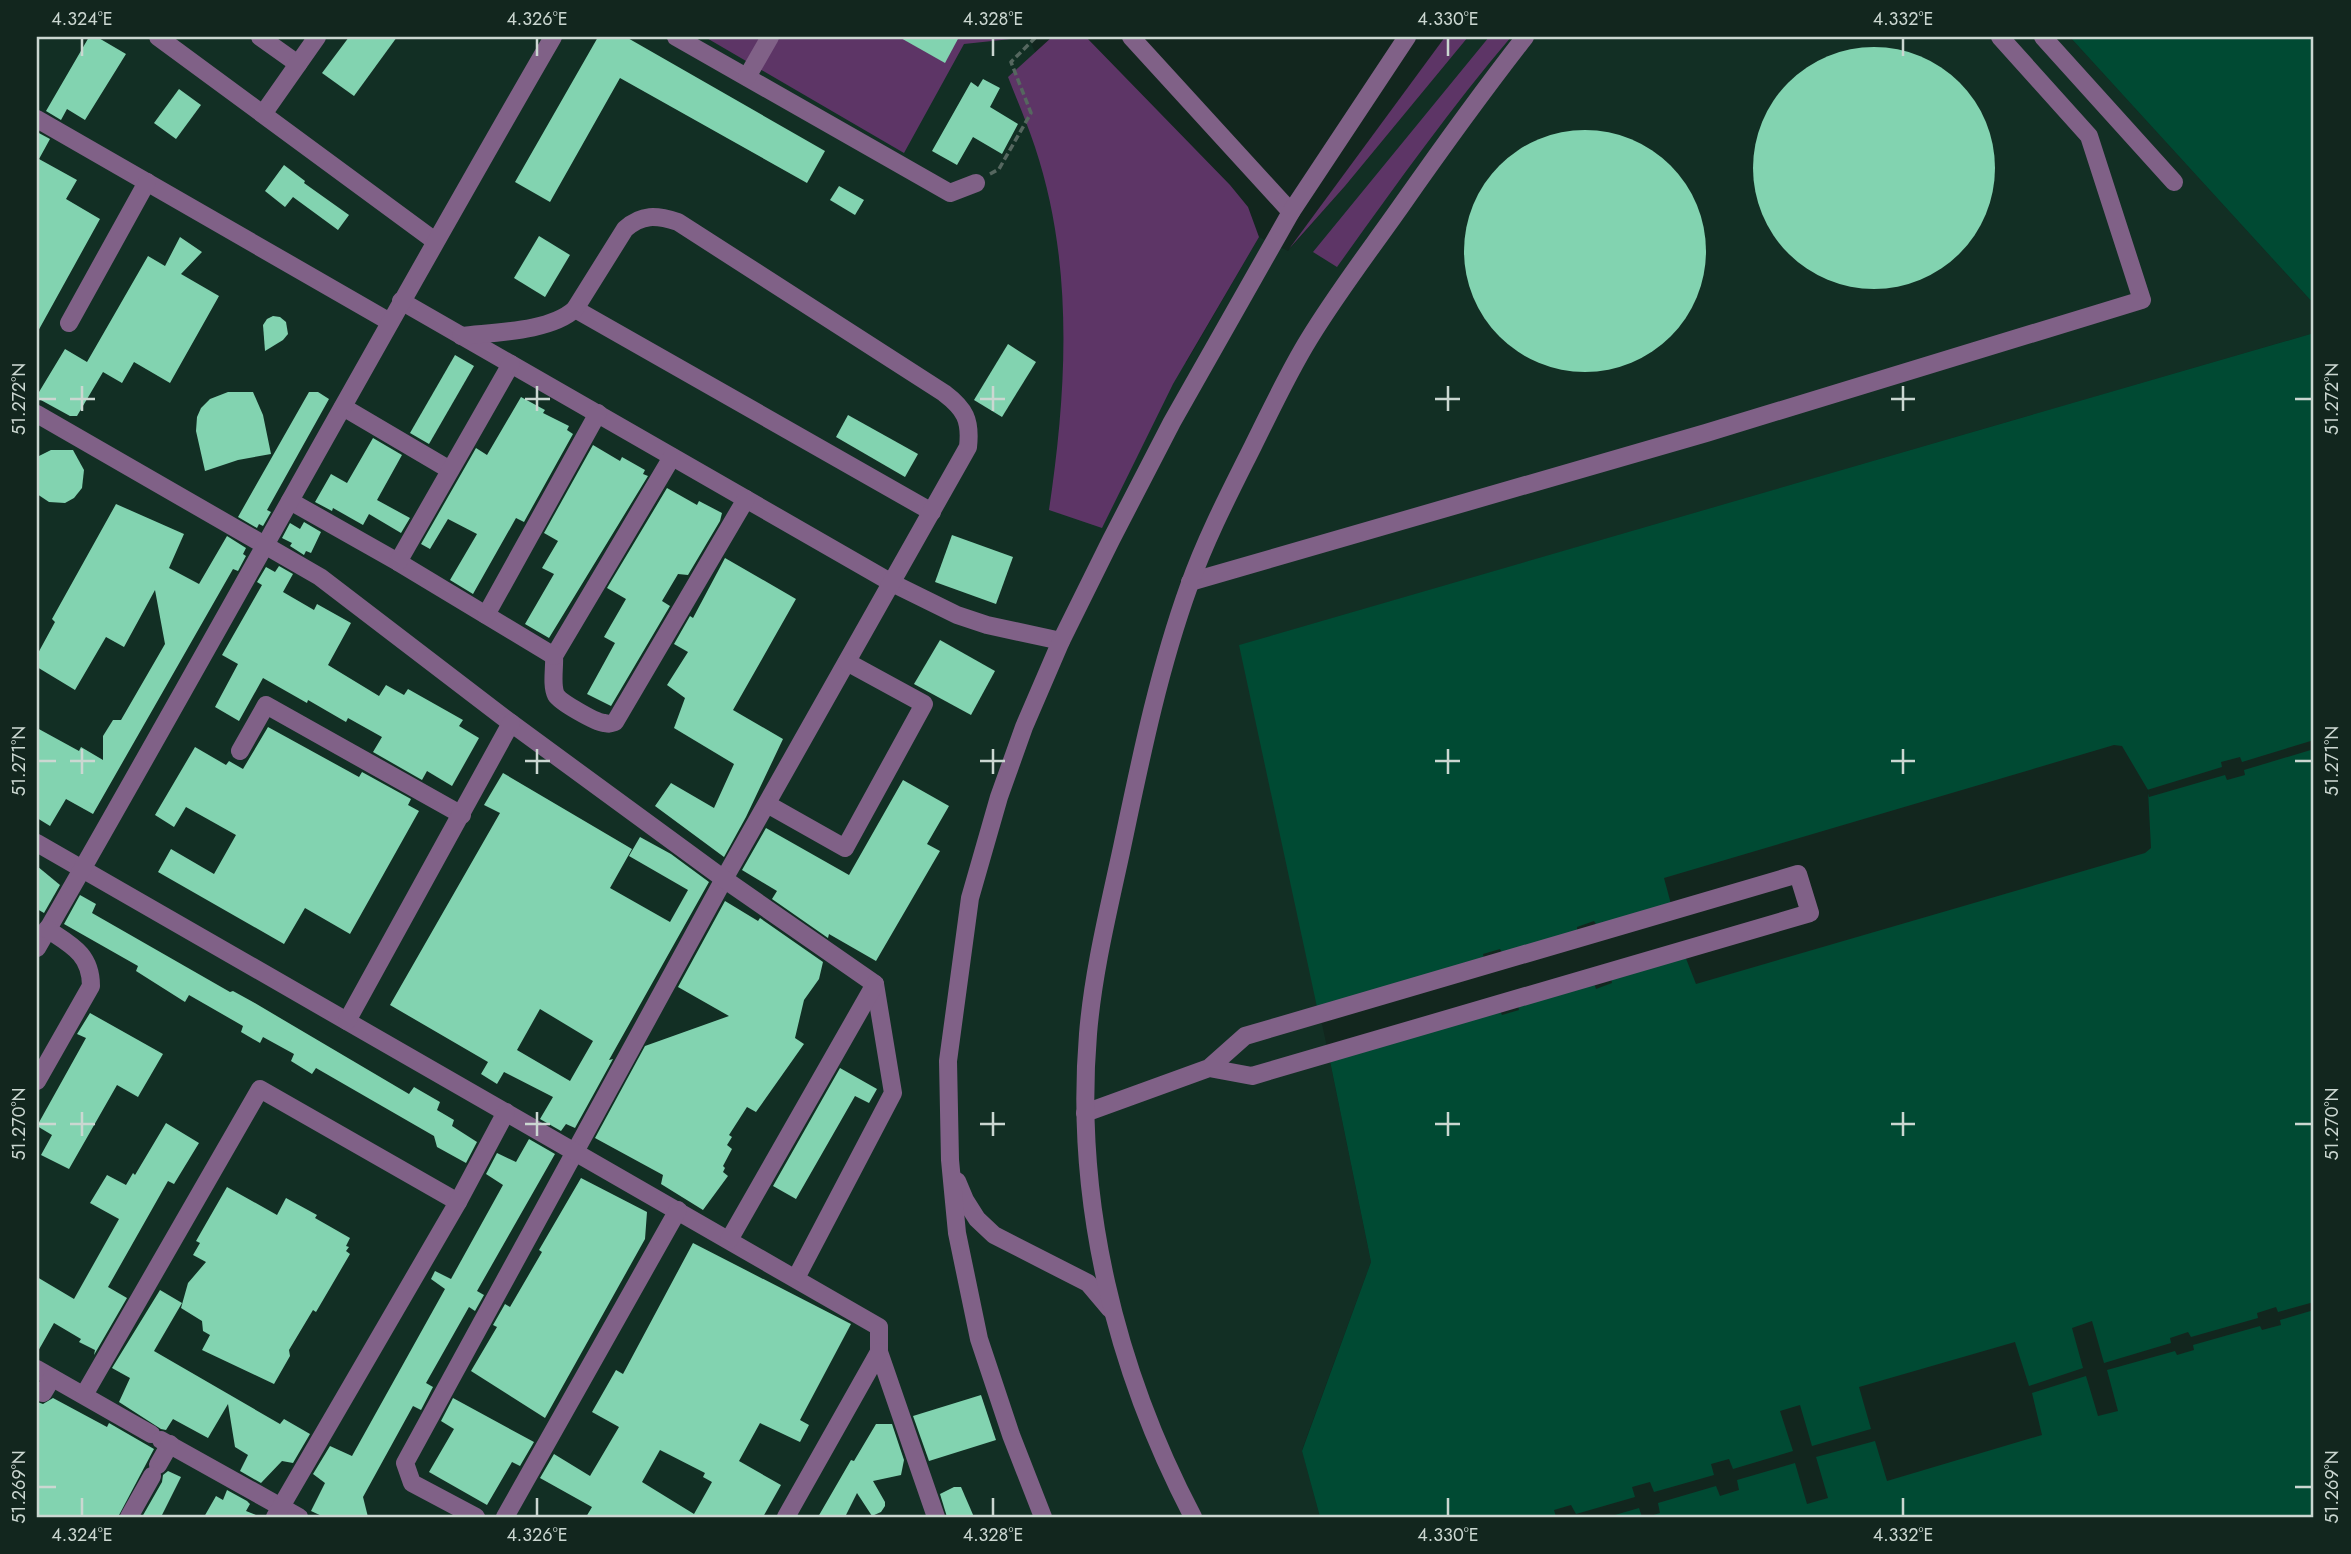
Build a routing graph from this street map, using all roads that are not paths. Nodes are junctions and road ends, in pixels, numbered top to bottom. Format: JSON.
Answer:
{"nodes":[{"id":1,"x":158,"y":37,"type":"edge"},
{"id":2,"x":260,"y":37,"type":"edge"},
{"id":3,"x":317,"y":37,"type":"edge"},
{"id":4,"x":553,"y":37,"type":"edge"},
{"id":5,"x":676,"y":37,"type":"edge"},
{"id":6,"x":770,"y":37,"type":"edge"},
{"id":7,"x":1131,"y":37,"type":"edge"},
{"id":8,"x":1407,"y":37,"type":"edge"},
{"id":9,"x":1525,"y":37,"type":"edge"},
{"id":10,"x":2000,"y":37,"type":"edge"},
{"id":11,"x":2043,"y":37,"type":"edge"},
{"id":12,"x":298,"y":64,"type":"junction"},
{"id":13,"x":747,"y":78,"type":"junction"},
{"id":14,"x":263,"y":114,"type":"junction"},
{"id":15,"x":37,"y":119,"type":"edge"},
{"id":16,"x":147,"y":182,"type":"junction"},
{"id":17,"x":2174,"y":182,"type":"dead end"},
{"id":18,"x":976,"y":183,"type":"road end"},
{"id":19,"x":1291,"y":212,"type":"junction"},
{"id":20,"x":435,"y":241,"type":"junction"},
{"id":21,"x":401,"y":301,"type":"junction"},
{"id":22,"x":575,"y":309,"type":"junction"},
{"id":23,"x":390,"y":322,"type":"junction"},
{"id":24,"x":69,"y":323,"type":"dead end"},
{"id":25,"x":461,"y":336,"type":"junction"},
{"id":26,"x":511,"y":365,"type":"junction"},
{"id":27,"x":343,"y":407,"type":"junction"},
{"id":28,"x":598,"y":413,"type":"junction"},
{"id":29,"x":37,"y":414,"type":"edge"},
{"id":30,"x":672,"y":457,"type":"junction"},
{"id":31,"x":450,"y":470,"type":"junction"},
{"id":32,"x":746,"y":499,"type":"junction"},
{"id":33,"x":290,"y":501,"type":"junction"},
{"id":34,"x":932,"y":512,"type":"junction"},
{"id":35,"x":265,"y":545,"type":"junction"},
{"id":36,"x":398,"y":562,"type":"junction"},
{"id":37,"x":1190,"y":582,"type":"junction"},
{"id":38,"x":892,"y":583,"type":"junction"},
{"id":39,"x":486,"y":615,"type":"junction"},
{"id":40,"x":1061,"y":640,"type":"junction"},
{"id":41,"x":554,"y":656,"type":"junction"},
{"id":42,"x":847,"y":662,"type":"junction"},
{"id":43,"x":512,"y":723,"type":"junction"},
{"id":44,"x":240,"y":751,"type":"dead end"},
{"id":45,"x":767,"y":804,"type":"junction"},
{"id":46,"x":462,"y":815,"type":"junction"},
{"id":47,"x":37,"y":843,"type":"edge"},
{"id":48,"x":82,"y":869,"type":"junction"},
{"id":49,"x":724,"y":879,"type":"junction"},
{"id":50,"x":47,"y":929,"type":"junction"},
{"id":51,"x":37,"y":948,"type":"edge"},
{"id":52,"x":875,"y":984,"type":"junction"},
{"id":53,"x":347,"y":1021,"type":"junction"},
{"id":54,"x":1209,"y":1068,"type":"junction"},
{"id":55,"x":37,"y":1081,"type":"edge"},
{"id":56,"x":506,"y":1112,"type":"junction"},
{"id":57,"x":1085,"y":1113,"type":"junction"},
{"id":58,"x":574,"y":1152,"type":"junction"},
{"id":59,"x":950,"y":1160,"type":"junction"},
{"id":60,"x":458,"y":1202,"type":"junction"},
{"id":61,"x":678,"y":1210,"type":"junction"},
{"id":62,"x":729,"y":1240,"type":"junction"},
{"id":63,"x":796,"y":1278,"type":"junction"},
{"id":64,"x":1114,"y":1315,"type":"junction"},
{"id":65,"x":879,"y":1352,"type":"junction"},
{"id":66,"x":44,"y":1380,"type":"edge"},
{"id":67,"x":84,"y":1395,"type":"junction"},
{"id":68,"x":160,"y":1439,"type":"junction"},
{"id":69,"x":278,"y":1512,"type":"edge"},
{"id":70,"x":129,"y":1517,"type":"edge"},
{"id":71,"x":299,"y":1517,"type":"edge"},
{"id":72,"x":476,"y":1517,"type":"edge"},
{"id":73,"x":505,"y":1517,"type":"edge"},
{"id":74,"x":786,"y":1517,"type":"edge"},
{"id":75,"x":936,"y":1517,"type":"edge"},
{"id":76,"x":1044,"y":1517,"type":"edge"},
{"id":77,"x":1193,"y":1517,"type":"edge"}],
"edges":[{"from":1,"to":14,"type":"lane"},
{"from":2,"to":12,"type":"lane"},
{"from":3,"to":12,"type":"lane"},
{"from":4,"to":20,"type":"lane"},
{"from":5,"to":13,"type":"lane"},
{"from":6,"to":13,"type":"lane"},
{"from":7,"to":19,"type":"lane"},
{"from":8,"to":19,"type":"lane"},
{"from":9,"to":37,"type":"lane"},
{"from":10,"to":37,"type":"lane"},
{"from":11,"to":17,"type":"lane"},
{"from":12,"to":14,"type":"lane"},
{"from":13,"to":18,"type":"lane"},
{"from":14,"to":20,"type":"lane"},
{"from":15,"to":16,"type":"lane"},
{"from":16,"to":23,"type":"lane"},
{"from":16,"to":24,"type":"lane"},
{"from":19,"to":40,"type":"lane"},
{"from":20,"to":21,"type":"lane"},
{"from":21,"to":23,"type":"lane"},
{"from":21,"to":25,"type":"lane"},
{"from":22,"to":25,"type":"lane"},
{"from":22,"to":34,"type":"lane"},
{"from":22,"to":34,"type":"lane"},
{"from":23,"to":27,"type":"lane"},
{"from":25,"to":26,"type":"lane"},
{"from":26,"to":28,"type":"lane"},
{"from":26,"to":31,"type":"lane"},
{"from":27,"to":31,"type":"lane"},
{"from":27,"to":33,"type":"lane"},
{"from":28,"to":30,"type":"lane"},
{"from":28,"to":39,"type":"lane"},
{"from":29,"to":35,"type":"lane"},
{"from":30,"to":32,"type":"lane"},
{"from":30,"to":41,"type":"lane"},
{"from":31,"to":36,"type":"lane"},
{"from":32,"to":38,"type":"lane"},
{"from":32,"to":41,"type":"lane"},
{"from":33,"to":35,"type":"lane"},
{"from":33,"to":36,"type":"lane"},
{"from":34,"to":38,"type":"lane"},
{"from":35,"to":43,"type":"lane"},
{"from":35,"to":48,"type":"lane"},
{"from":36,"to":39,"type":"lane"},
{"from":37,"to":57,"type":"lane"},
{"from":38,"to":40,"type":"lane"},
{"from":38,"to":42,"type":"lane"},
{"from":39,"to":41,"type":"lane"},
{"from":40,"to":59,"type":"lane"},
{"from":42,"to":45,"type":"lane"},
{"from":42,"to":45,"type":"lane"},
{"from":43,"to":46,"type":"lane"},
{"from":43,"to":49,"type":"lane"},
{"from":44,"to":46,"type":"lane"},
{"from":45,"to":49,"type":"lane"},
{"from":46,"to":53,"type":"lane"},
{"from":47,"to":48,"type":"lane"},
{"from":48,"to":50,"type":"lane"},
{"from":48,"to":53,"type":"lane"},
{"from":49,"to":52,"type":"lane"},
{"from":49,"to":58,"type":"lane"},
{"from":50,"to":51,"type":"lane"},
{"from":50,"to":55,"type":"lane"},
{"from":52,"to":62,"type":"lane"},
{"from":52,"to":63,"type":"lane"},
{"from":53,"to":56,"type":"lane"},
{"from":54,"to":54,"type":"lane"},
{"from":54,"to":57,"type":"lane"},
{"from":56,"to":58,"type":"lane"},
{"from":56,"to":60,"type":"lane"},
{"from":57,"to":64,"type":"lane"},
{"from":58,"to":61,"type":"lane"},
{"from":58,"to":72,"type":"lane"},
{"from":59,"to":64,"type":"lane"},
{"from":59,"to":76,"type":"lane"},
{"from":60,"to":67,"type":"lane"},
{"from":60,"to":69,"type":"lane"},
{"from":61,"to":62,"type":"lane"},
{"from":61,"to":73,"type":"lane"},
{"from":62,"to":63,"type":"lane"},
{"from":63,"to":65,"type":"lane"},
{"from":64,"to":77,"type":"lane"},
{"from":65,"to":74,"type":"lane"},
{"from":65,"to":75,"type":"lane"},
{"from":66,"to":67,"type":"lane"},
{"from":67,"to":68,"type":"lane"},
{"from":68,"to":69,"type":"lane"},
{"from":68,"to":70,"type":"lane"},
{"from":69,"to":71,"type":"lane"}]}
